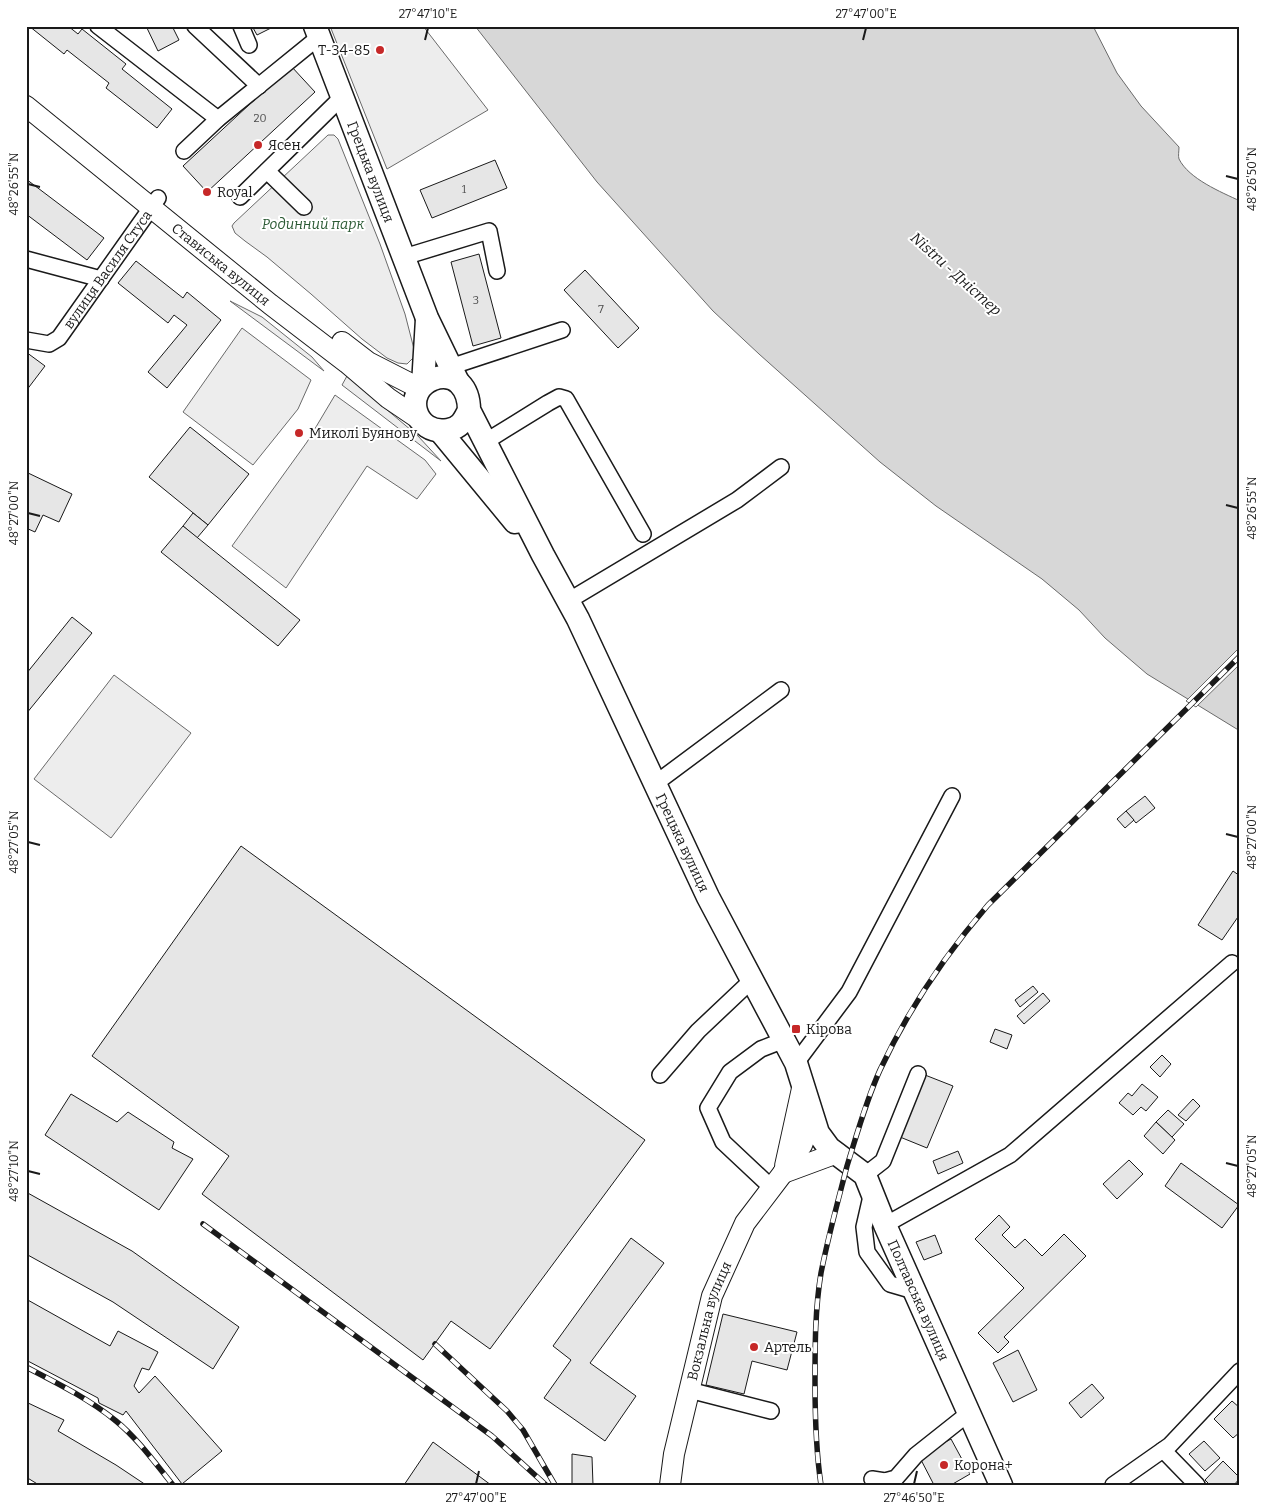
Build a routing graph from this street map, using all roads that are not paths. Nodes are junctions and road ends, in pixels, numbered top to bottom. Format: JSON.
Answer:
{"nodes":[{"id":1,"x":98,"y":26,"type":"edge"},
{"id":2,"x":196,"y":26,"type":"edge"},
{"id":3,"x":241,"y":26,"type":"edge"},
{"id":4,"x":317,"y":32,"type":"edge"},
{"id":5,"x":249,"y":45,"type":"dead end"},
{"id":6,"x":259,"y":86,"type":"junction"},
{"id":7,"x":26,"y":92,"type":"edge"},
{"id":8,"x":342,"y":96,"type":"junction"},
{"id":9,"x":26,"y":106,"type":"edge"},
{"id":10,"x":218,"y":119,"type":"junction"},
{"id":11,"x":184,"y":151,"type":"dead end"},
{"id":12,"x":267,"y":171,"type":"junction"},
{"id":13,"x":240,"y":197,"type":"dead end"},
{"id":14,"x":155,"y":203,"type":"junction"},
{"id":15,"x":304,"y":207,"type":"dead end"},
{"id":16,"x":404,"y":258,"type":"junction"},
{"id":17,"x":26,"y":259,"type":"edge"},
{"id":18,"x":497,"y":271,"type":"dead end"},
{"id":19,"x":102,"y":279,"type":"junction"},
{"id":20,"x":427,"y":318,"type":"junction"},
{"id":21,"x":562,"y":330,"type":"dead end"},
{"id":22,"x":26,"y":340,"type":"edge"},
{"id":23,"x":453,"y":373,"type":"junction"},
{"id":24,"x":421,"y":387,"type":"junction"},
{"id":25,"x":468,"y":410,"type":"junction"},
{"id":26,"x":419,"y":419,"type":"junction"},
{"id":27,"x":440,"y":431,"type":"junction"},
{"id":28,"x":485,"y":442,"type":"junction"},
{"id":29,"x":781,"y":467,"type":"dead end"},
{"id":30,"x":643,"y":534,"type":"dead end"},
{"id":31,"x":543,"y":555,"type":"junction"},
{"id":32,"x":568,"y":601,"type":"junction"},
{"id":33,"x":781,"y":690,"type":"dead end"},
{"id":34,"x":656,"y":783,"type":"junction"},
{"id":35,"x":952,"y":796,"type":"dead end"},
{"id":36,"x":1232,"y":963,"type":"dead end"},
{"id":37,"x":752,"y":980,"type":"junction"},
{"id":38,"x":784,"y":1040,"type":"junction"},
{"id":39,"x":799,"y":1073,"type":"junction"},
{"id":40,"x":918,"y":1074,"type":"dead end"},
{"id":41,"x":660,"y":1075,"type":"dead end"},
{"id":42,"x":816,"y":1124,"type":"junction"},
{"id":43,"x":837,"y":1153,"type":"junction"},
{"id":44,"x":778,"y":1180,"type":"junction"},
{"id":45,"x":868,"y":1184,"type":"junction"},
{"id":46,"x":885,"y":1226,"type":"junction"},
{"id":47,"x":914,"y":1291,"type":"junction"},
{"id":48,"x":1240,"y":1372,"type":"edge"},
{"id":49,"x":689,"y":1390,"type":"junction"},
{"id":50,"x":771,"y":1411,"type":"dead end"},
{"id":51,"x":969,"y":1413,"type":"junction"},
{"id":52,"x":1163,"y":1450,"type":"junction"},
{"id":53,"x":872,"y":1479,"type":"dead end"},
{"id":54,"x":670,"y":1485,"type":"edge"},
{"id":55,"x":1000,"y":1485,"type":"edge"},
{"id":56,"x":1113,"y":1485,"type":"edge"},
{"id":57,"x":1197,"y":1485,"type":"edge"}],
"edges":[{"from":1,"to":10,"type":"street"},
{"from":2,"to":6,"type":"street"},
{"from":3,"to":5,"type":"street"},
{"from":4,"to":6,"type":"street"},
{"from":4,"to":8,"type":"highway","name":"Грецька вулиця"},
{"from":6,"to":10,"type":"street"},
{"from":7,"to":14,"type":"main road","name":"Стависька вулиця"},
{"from":8,"to":12,"type":"street"},
{"from":8,"to":16,"type":"highway","name":"Грецька вулиця"},
{"from":9,"to":14,"type":"main road","name":"Стависька вулиця"},
{"from":10,"to":11,"type":"street"},
{"from":12,"to":13,"type":"street"},
{"from":12,"to":15,"type":"street"},
{"from":14,"to":19,"type":"street","name":"вулиця Василя Стуса"},
{"from":14,"to":24,"type":"main road","name":"Стависька вулиця"},
{"from":14,"to":26,"type":"main road","name":"Стависька вулиця"},
{"from":16,"to":18,"type":"street"},
{"from":16,"to":20,"type":"highway","name":"Грецька вулиця"},
{"from":17,"to":19,"type":"street"},
{"from":19,"to":22,"type":"street","name":"вулиця Василя Стуса"},
{"from":20,"to":23,"type":"highway","name":"Грецька вулиця"},
{"from":20,"to":24,"type":"highway","name":"Грецька вулиця"},
{"from":21,"to":23,"type":"street"},
{"from":23,"to":24,"type":"highway"},
{"from":23,"to":25,"type":"highway"},
{"from":24,"to":26,"type":"highway"},
{"from":25,"to":27,"type":"highway"},
{"from":25,"to":28,"type":"highway","name":"Грецька вулиця"},
{"from":26,"to":27,"type":"highway"},
{"from":27,"to":31,"type":"highway","name":"Грецька вулиця"},
{"from":28,"to":30,"type":"street"},
{"from":28,"to":31,"type":"highway","name":"Грецька вулиця"},
{"from":29,"to":32,"type":"street"},
{"from":31,"to":32,"type":"highway","name":"Грецька вулиця"},
{"from":32,"to":34,"type":"highway","name":"Грецька вулиця"},
{"from":33,"to":34,"type":"street"},
{"from":34,"to":37,"type":"highway","name":"Грецька вулиця"},
{"from":35,"to":39,"type":"street"},
{"from":36,"to":46,"type":"street"},
{"from":37,"to":38,"type":"highway","name":"Грецька вулиця"},
{"from":37,"to":41,"type":"street"},
{"from":38,"to":39,"type":"highway","name":"Грецька вулиця"},
{"from":38,"to":44,"type":"street"},
{"from":39,"to":42,"type":"highway","name":"Грецька вулиця"},
{"from":39,"to":44,"type":"main road","name":"Вокзальна вулиця"},
{"from":40,"to":45,"type":"street"},
{"from":42,"to":43,"type":"highway"},
{"from":42,"to":44,"type":"main road","name":"Вокзальна вулиця"},
{"from":43,"to":44,"type":"main road"},
{"from":43,"to":45,"type":"highway"},
{"from":44,"to":49,"type":"main road","name":"Вокзальна вулиця"},
{"from":45,"to":46,"type":"highway","name":"Полтавська вулиця"},
{"from":45,"to":47,"type":"street"},
{"from":46,"to":47,"type":"highway","name":"Полтавська вулиця"},
{"from":47,"to":51,"type":"highway","name":"Полтавська вулиця"},
{"from":48,"to":52,"type":"street"},
{"from":49,"to":50,"type":"street"},
{"from":49,"to":54,"type":"main road","name":"Вокзальна вулиця"},
{"from":51,"to":53,"type":"street"},
{"from":51,"to":55,"type":"highway","name":"Полтавська вулиця"},
{"from":52,"to":56,"type":"street"},
{"from":52,"to":57,"type":"street"}]}
